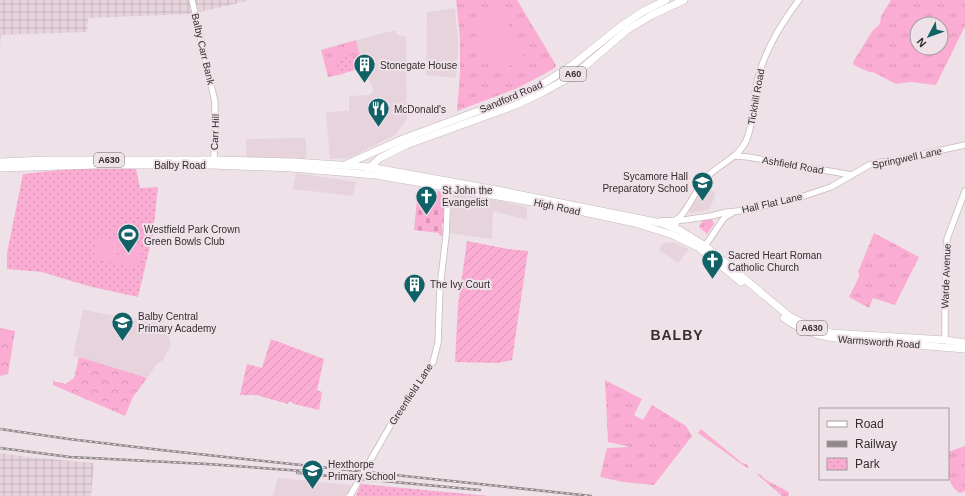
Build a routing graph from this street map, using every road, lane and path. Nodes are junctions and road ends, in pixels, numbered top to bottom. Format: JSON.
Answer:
{"nodes":[{"id":1,"x":192,"y":0,"type":"edge"},
{"id":2,"x":666,"y":0,"type":"edge"},
{"id":3,"x":799,"y":0,"type":"edge"},
{"id":4,"x":681,"y":1,"type":"edge"},
{"id":5,"x":671,"y":3,"type":"edge"},
{"id":6,"x":639,"y":19,"type":"junction"},
{"id":7,"x":215,"y":98,"type":"joint"},
{"id":8,"x":516,"y":105,"type":"junction"},
{"id":9,"x":491,"y":106,"type":"junction"},
{"id":10,"x":965,"y":145,"type":"edge"},
{"id":11,"x":381,"y":149,"type":"junction"},
{"id":12,"x":736,"y":155,"type":"junction"},
{"id":13,"x":383,"y":157,"type":"junction"},
{"id":14,"x":212,"y":162,"type":"junction"},
{"id":15,"x":1,"y":164,"type":"edge"},
{"id":16,"x":369,"y":167,"type":"junction"},
{"id":17,"x":340,"y":169,"type":"junction"},
{"id":18,"x":386,"y":170,"type":"junction"},
{"id":19,"x":361,"y":175,"type":"junction"},
{"id":20,"x":852,"y":175,"type":"junction"},
{"id":21,"x":401,"y":179,"type":"junction"},
{"id":22,"x":450,"y":185,"type":"junction"},
{"id":23,"x":831,"y":187,"type":"joint"},
{"id":24,"x":965,"y":191,"type":"edge"},
{"id":25,"x":685,"y":210,"type":"junction"},
{"id":26,"x":734,"y":212,"type":"junction"},
{"id":27,"x":628,"y":216,"type":"junction"},
{"id":28,"x":711,"y":216,"type":"junction"},
{"id":29,"x":690,"y":219,"type":"junction"},
{"id":30,"x":677,"y":220,"type":"junction"},
{"id":31,"x":652,"y":221,"type":"junction"},
{"id":32,"x":722,"y":222,"type":"junction"},
{"id":33,"x":673,"y":228,"type":"junction"},
{"id":34,"x":664,"y":231,"type":"junction"},
{"id":35,"x":695,"y":246,"type":"junction"},
{"id":36,"x":705,"y":246,"type":"junction"},
{"id":37,"x":946,"y":343,"type":"junction"},
{"id":38,"x":965,"y":343,"type":"edge"},
{"id":39,"x":965,"y":349,"type":"edge"},
{"id":40,"x":350,"y":496,"type":"edge"}],
"edges":[{"from":1,"to":7,"type":"street","name":"Balby Carr Bank"},
{"from":2,"to":6,"type":"main road","name":"Sandford Road","number":"A60"},
{"from":3,"to":12,"type":"street","name":"Tickhill Road"},
{"from":4,"to":5,"type":"main road","name":"Sandford Road","number":"A60"},
{"from":5,"to":6,"type":"main road","name":"Sandford Road","number":"A60"},
{"from":6,"to":8,"type":"main road","name":"Sandford Road","number":"A60"},
{"from":6,"to":9,"type":"main road","name":"Sandford Road","number":"A60"},
{"from":7,"to":14,"type":"street","name":"Carr Hill"},
{"from":8,"to":9,"type":"main road","number":"A60"},
{"from":8,"to":13,"type":"main road","name":"Sandford Road","number":"A60"},
{"from":9,"to":11,"type":"main road","name":"Sandford Road","number":"A60"},
{"from":10,"to":20,"type":"street","name":"Springwell Lane"},
{"from":11,"to":16,"type":"main road"},
{"from":11,"to":17,"type":"main road","name":"Sandford Road","number":"A60"},
{"from":12,"to":20,"type":"street","name":"Ashfield Road"},
{"from":12,"to":25,"type":"street"},
{"from":13,"to":16,"type":"main road"},
{"from":13,"to":18,"type":"main road"},
{"from":14,"to":15,"type":"main road","name":"Balby Road","number":"A630"},
{"from":14,"to":15,"type":"main road","name":"Balby Road","number":"A630"},
{"from":14,"to":17,"type":"main road","name":"Balby Road","number":"A630"},
{"from":16,"to":17,"type":"main road","name":"High Road","number":"A630"},
{"from":16,"to":18,"type":"main road","name":"High Road","number":"A630"},
{"from":16,"to":19,"type":"main road"},
{"from":16,"to":21,"type":"main road"},
{"from":17,"to":19,"type":"main road","name":"Balby Road","number":"A630"},
{"from":18,"to":22,"type":"main road","name":"High Road","number":"A630"},
{"from":19,"to":21,"type":"main road","name":"High Road","number":"A630"},
{"from":20,"to":23,"type":"street","name":"Springwell Lane"},
{"from":21,"to":22,"type":"main road","name":"High Road","number":"A630"},
{"from":22,"to":27,"type":"main road","name":"High Road","number":"A630"},
{"from":22,"to":34,"type":"main road","name":"High Road","number":"A630"},
{"from":22,"to":40,"type":"street","name":"Greenfield Lane","bridge":true},
{"from":23,"to":26,"type":"street","name":"Hall Flat Lane"},
{"from":24,"to":37,"type":"street","name":"Warde Avenue"},
{"from":25,"to":29,"type":"street"},
{"from":25,"to":30,"type":"street"},
{"from":26,"to":28,"type":"street","name":"Hall Flat Lane"},
{"from":26,"to":32,"type":"street"},
{"from":27,"to":31,"type":"main road","name":"Warmsworth Road","number":"A630"},
{"from":27,"to":34,"type":"main road","number":"A630"},
{"from":28,"to":29,"type":"street","name":"Hall Flat Lane"},
{"from":28,"to":32,"type":"street"},
{"from":29,"to":30,"type":"street","name":"Hall Flat Lane"},
{"from":30,"to":31,"type":"street","name":"Hall Flat Lane"},
{"from":30,"to":33,"type":"main road"},
{"from":31,"to":33,"type":"main road","name":"Warmsworth Road","number":"A630"},
{"from":32,"to":36,"type":"street"},
{"from":33,"to":35,"type":"main road"},
{"from":33,"to":36,"type":"main road","name":"Warmsworth Road","number":"A630"},
{"from":34,"to":35,"type":"main road","name":"Warmsworth Road","number":"A630"},
{"from":35,"to":36,"type":"main road"},
{"from":35,"to":37,"type":"main road","name":"Warmsworth Road","number":"A630"},
{"from":36,"to":37,"type":"main road","name":"Warmsworth Road","number":"A630"},
{"from":37,"to":38,"type":"main road","number":"A630"},
{"from":37,"to":39,"type":"main road","number":"A630"}]}
